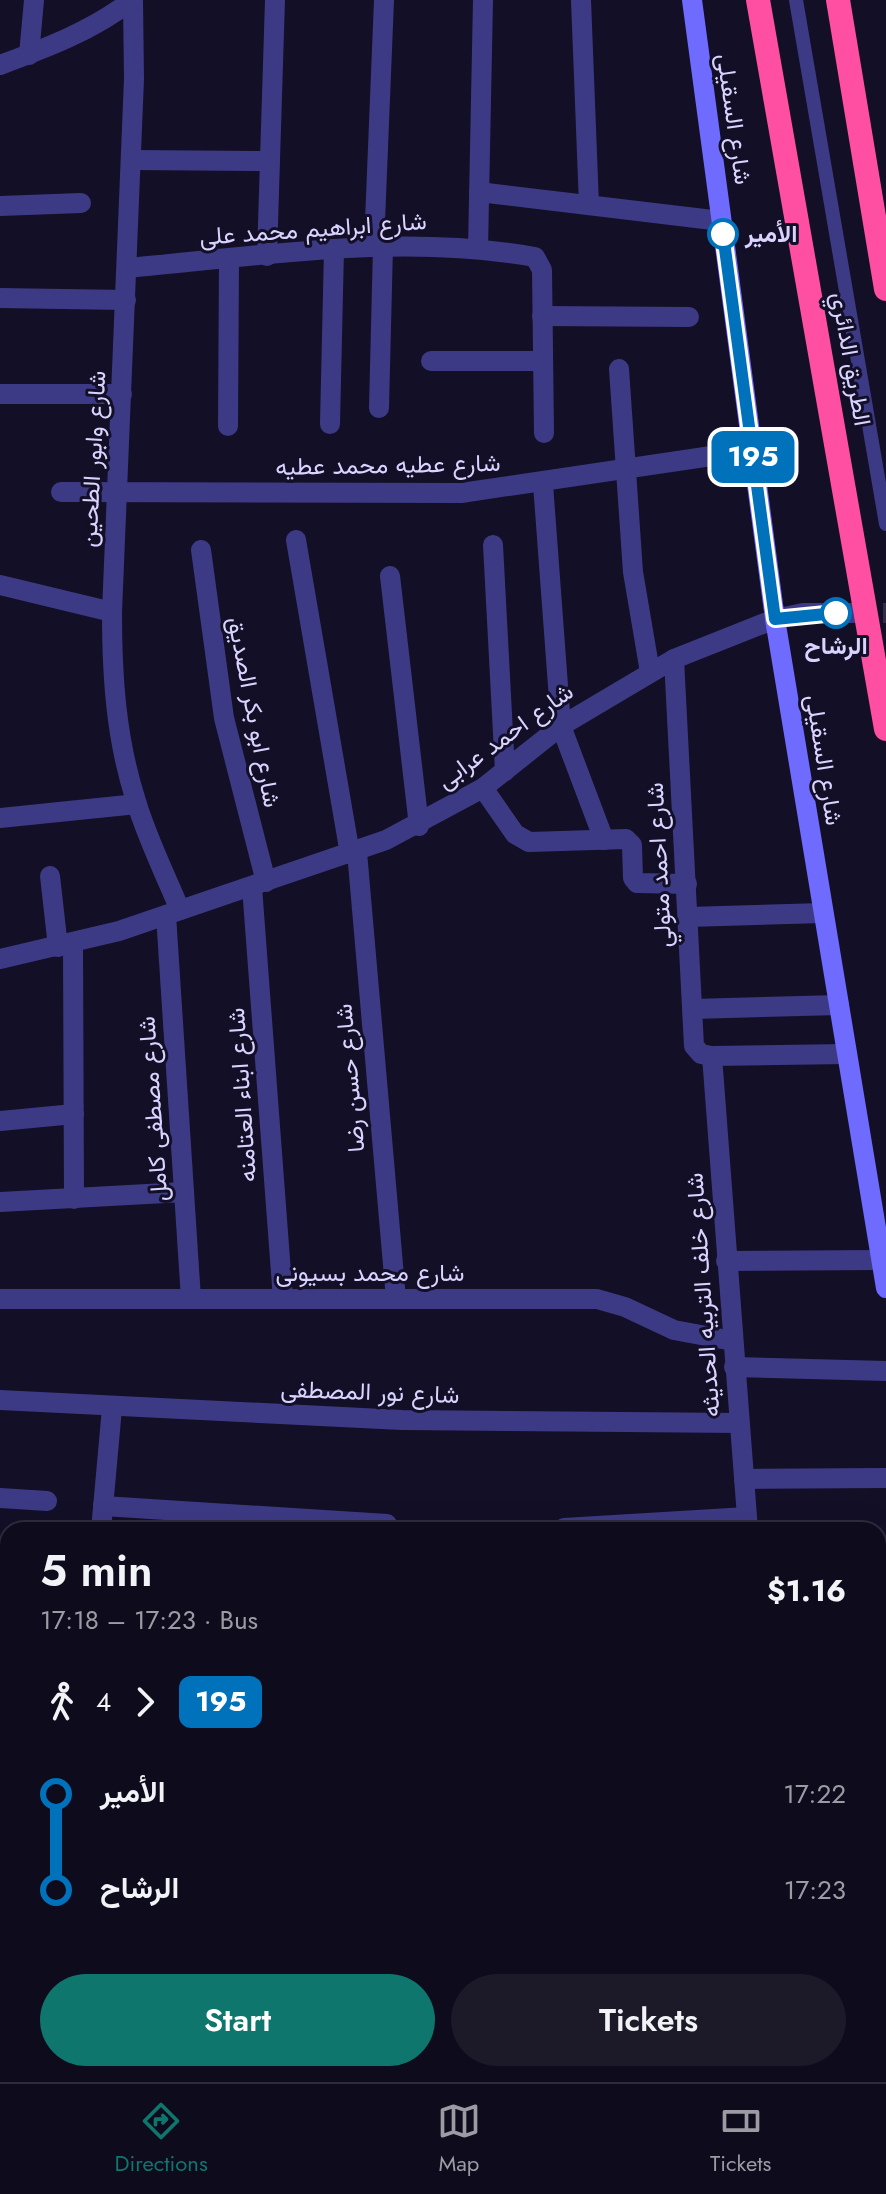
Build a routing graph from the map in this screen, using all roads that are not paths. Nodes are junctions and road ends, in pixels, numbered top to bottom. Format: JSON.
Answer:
{"nodes":[{"id":1,"x":34,"y":0,"type":"edge"},
{"id":2,"x":132,"y":0,"type":"edge"},
{"id":3,"x":275,"y":0,"type":"edge"},
{"id":4,"x":384,"y":0,"type":"edge"},
{"id":5,"x":483,"y":0,"type":"edge"},
{"id":6,"x":581,"y":0,"type":"edge"},
{"id":7,"x":692,"y":0,"type":"edge"},
{"id":8,"x":758,"y":0,"type":"edge"},
{"id":9,"x":796,"y":0,"type":"edge"},
{"id":10,"x":838,"y":0,"type":"edge"},
{"id":11,"x":29,"y":55,"type":"junction"},
{"id":12,"x":0,"y":65,"type":"edge"},
{"id":13,"x":131,"y":160,"type":"junction"},
{"id":14,"x":270,"y":161,"type":"junction"},
{"id":15,"x":479,"y":192,"type":"junction"},
{"id":16,"x":81,"y":203,"type":"dead end"},
{"id":17,"x":589,"y":205,"type":"junction"},
{"id":18,"x":0,"y":206,"type":"edge"},
{"id":19,"x":721,"y":221,"type":"junction"},
{"id":20,"x":378,"y":246,"type":"junction"},
{"id":21,"x":334,"y":249,"type":"junction"},
{"id":22,"x":478,"y":249,"type":"junction"},
{"id":23,"x":267,"y":256,"type":"junction"},
{"id":24,"x":229,"y":259,"type":"junction"},
{"id":25,"x":127,"y":268,"type":"junction"},
{"id":26,"x":886,"y":289,"type":"edge"},
{"id":27,"x":0,"y":298,"type":"edge"},
{"id":28,"x":126,"y":300,"type":"junction"},
{"id":29,"x":542,"y":316,"type":"junction"},
{"id":30,"x":689,"y":317,"type":"dead end"},
{"id":31,"x":431,"y":361,"type":"dead end"},
{"id":32,"x":543,"y":361,"type":"junction"},
{"id":33,"x":619,"y":369,"type":"dead end"},
{"id":34,"x":0,"y":394,"type":"edge"},
{"id":35,"x":122,"y":394,"type":"junction"},
{"id":36,"x":379,"y":408,"type":"dead end"},
{"id":37,"x":330,"y":424,"type":"dead end"},
{"id":38,"x":228,"y":426,"type":"dead end"},
{"id":39,"x":544,"y":433,"type":"dead end"},
{"id":40,"x":752,"y":450,"type":"junction"},
{"id":41,"x":624,"y":471,"type":"junction"},
{"id":42,"x":543,"y":484,"type":"junction"},
{"id":43,"x":61,"y":492,"type":"dead end"},
{"id":44,"x":117,"y":492,"type":"junction"},
{"id":45,"x":886,"y":524,"type":"edge"},
{"id":46,"x":296,"y":540,"type":"dead end"},
{"id":47,"x":493,"y":545,"type":"dead end"},
{"id":48,"x":201,"y":550,"type":"dead end"},
{"id":49,"x":390,"y":576,"type":"dead end"},
{"id":50,"x":0,"y":585,"type":"edge"},
{"id":51,"x":112,"y":612,"type":"junction"},
{"id":52,"x":853,"y":613,"type":"tunnel mouth"},
{"id":53,"x":775,"y":619,"type":"junction"},
{"id":54,"x":674,"y":659,"type":"junction"},
{"id":55,"x":650,"y":672,"type":"junction"},
{"id":56,"x":561,"y":726,"type":"junction"},
{"id":57,"x":886,"y":729,"type":"edge"},
{"id":58,"x":505,"y":771,"type":"junction"},
{"id":59,"x":483,"y":788,"type":"junction"},
{"id":60,"x":137,"y":804,"type":"junction"},
{"id":61,"x":0,"y":818,"type":"edge"},
{"id":62,"x":419,"y":826,"type":"junction"},
{"id":63,"x":604,"y":840,"type":"junction"},
{"id":64,"x":354,"y":853,"type":"junction"},
{"id":65,"x":50,"y":876,"type":"dead end"},
{"id":66,"x":259,"y":884,"type":"junction"},
{"id":67,"x":687,"y":884,"type":"junction"},
{"id":68,"x":173,"y":912,"type":"junction"},
{"id":69,"x":823,"y":913,"type":"junction"},
{"id":70,"x":688,"y":917,"type":"junction"},
{"id":71,"x":65,"y":945,"type":"junction"},
{"id":72,"x":0,"y":959,"type":"edge"},
{"id":73,"x":839,"y":1005,"type":"junction"},
{"id":74,"x":693,"y":1009,"type":"junction"},
{"id":75,"x":847,"y":1054,"type":"junction"},
{"id":76,"x":712,"y":1056,"type":"junction"},
{"id":77,"x":74,"y":1114,"type":"junction"},
{"id":78,"x":0,"y":1121,"type":"edge"},
{"id":79,"x":184,"y":1192,"type":"junction"},
{"id":80,"x":74,"y":1199,"type":"junction"},
{"id":81,"x":0,"y":1202,"type":"edge"},
{"id":82,"x":881,"y":1260,"type":"junction"},
{"id":83,"x":726,"y":1261,"type":"junction"},
{"id":84,"x":886,"y":1288,"type":"edge"},
{"id":85,"x":0,"y":1299,"type":"edge"},
{"id":86,"x":191,"y":1299,"type":"junction"},
{"id":87,"x":283,"y":1299,"type":"junction"},
{"id":88,"x":396,"y":1299,"type":"junction"},
{"id":89,"x":733,"y":1341,"type":"junction"},
{"id":90,"x":734,"y":1367,"type":"junction"},
{"id":91,"x":886,"y":1371,"type":"edge"},
{"id":92,"x":0,"y":1400,"type":"edge"},
{"id":93,"x":112,"y":1408,"type":"junction"},
{"id":94,"x":739,"y":1423,"type":"junction"},
{"id":95,"x":886,"y":1478,"type":"edge"},
{"id":96,"x":744,"y":1479,"type":"junction"},
{"id":97,"x":0,"y":1498,"type":"edge"},
{"id":98,"x":47,"y":1501,"type":"dead end"},
{"id":99,"x":103,"y":1506,"type":"junction"},
{"id":100,"x":102,"y":1522,"type":"edge"},
{"id":101,"x":355,"y":1522,"type":"edge"},
{"id":102,"x":748,"y":1522,"type":"edge"}],
"edges":[{"from":1,"to":11,"type":"street"},
{"from":2,"to":11,"type":"street"},
{"from":2,"to":13,"type":"street","name":"شارع وابور الطحين"},
{"from":3,"to":14,"type":"street"},
{"from":4,"to":20,"type":"street"},
{"from":5,"to":15,"type":"street"},
{"from":6,"to":17,"type":"street"},
{"from":7,"to":19,"type":"street","name":"شارع السقيلى"},
{"from":8,"to":57,"type":"highway","name":"الطريق الدائري"},
{"from":9,"to":45,"type":"lane"},
{"from":10,"to":26,"type":"highway","name":"الطريق الدائري"},
{"from":11,"to":12,"type":"street"},
{"from":13,"to":14,"type":"street"},
{"from":13,"to":25,"type":"street","name":"شارع وابور الطحين"},
{"from":14,"to":23,"type":"street"},
{"from":15,"to":17,"type":"street"},
{"from":15,"to":22,"type":"street"},
{"from":16,"to":18,"type":"street"},
{"from":17,"to":19,"type":"street"},
{"from":19,"to":40,"type":"street","name":"شارع السقيلى"},
{"from":20,"to":21,"type":"street","name":"شارع ابراهيم محمد على"},
{"from":20,"to":22,"type":"street","name":"شارع ابراهيم محمد على"},
{"from":20,"to":36,"type":"street"},
{"from":21,"to":23,"type":"street","name":"شارع ابراهيم محمد على"},
{"from":21,"to":37,"type":"street"},
{"from":22,"to":29,"type":"street","name":"شارع ابراهيم محمد على"},
{"from":23,"to":24,"type":"street","name":"شارع ابراهيم محمد على"},
{"from":24,"to":25,"type":"street","name":"شارع ابراهيم محمد على"},
{"from":24,"to":38,"type":"street"},
{"from":25,"to":28,"type":"street","name":"شارع وابور الطحين"},
{"from":27,"to":28,"type":"street"},
{"from":28,"to":35,"type":"street","name":"شارع وابور الطحين"},
{"from":29,"to":30,"type":"street"},
{"from":29,"to":32,"type":"street"},
{"from":31,"to":32,"type":"street"},
{"from":32,"to":39,"type":"street"},
{"from":33,"to":41,"type":"street"},
{"from":34,"to":35,"type":"street"},
{"from":35,"to":44,"type":"street","name":"شارع وابور الطحين"},
{"from":40,"to":41,"type":"street","name":"شارع عطيه محمد عطيه"},
{"from":40,"to":53,"type":"street","name":"شارع السقيلى"},
{"from":41,"to":42,"type":"street","name":"شارع عطيه محمد عطيه"},
{"from":41,"to":55,"type":"street"},
{"from":42,"to":44,"type":"street","name":"شارع عطيه محمد عطيه"},
{"from":42,"to":56,"type":"street"},
{"from":43,"to":44,"type":"street","name":"شارع عطيه محمد عطيه"},
{"from":44,"to":51,"type":"street","name":"شارع وابور الطحين"},
{"from":46,"to":64,"type":"street","name":"شارع حسن رضا"},
{"from":47,"to":58,"type":"street"},
{"from":48,"to":66,"type":"street","name":"شارع ابو بكر الصديق"},
{"from":49,"to":62,"type":"street"},
{"from":50,"to":51,"type":"street"},
{"from":51,"to":60,"type":"street","name":"شارع وابور الطحين"},
{"from":52,"to":53,"type":"street","name":"شارع احمد عرابى"},
{"from":53,"to":54,"type":"street","name":"شارع احمد عرابى"},
{"from":53,"to":69,"type":"street","name":"شارع السقيلى"},
{"from":54,"to":55,"type":"street","name":"شارع احمد عرابى"},
{"from":54,"to":67,"type":"street","name":"شارع احمد متولي"},
{"from":55,"to":56,"type":"street","name":"شارع احمد عرابى"},
{"from":56,"to":58,"type":"street","name":"شارع احمد عرابى"},
{"from":56,"to":63,"type":"street"},
{"from":58,"to":59,"type":"street","name":"شارع احمد عرابى"},
{"from":59,"to":62,"type":"street","name":"شارع احمد عرابى"},
{"from":59,"to":63,"type":"street"},
{"from":60,"to":61,"type":"street"},
{"from":60,"to":68,"type":"street","name":"شارع وابور الطحين"},
{"from":62,"to":64,"type":"street","name":"شارع احمد عرابى"},
{"from":63,"to":67,"type":"street"},
{"from":64,"to":66,"type":"street","name":"شارع احمد عرابى"},
{"from":64,"to":88,"type":"street","name":"شارع حسن رضا"},
{"from":65,"to":71,"type":"street"},
{"from":66,"to":68,"type":"street","name":"شارع احمد عرابى"},
{"from":66,"to":87,"type":"street","name":"شارع ابناء العتامنه"},
{"from":67,"to":70,"type":"street","name":"شارع احمد متولي"},
{"from":68,"to":71,"type":"street","name":"شارع احمد عرابى"},
{"from":68,"to":79,"type":"street","name":"شارع مصطفى كامل"},
{"from":69,"to":70,"type":"street"},
{"from":69,"to":73,"type":"street","name":"شارع السقيلى"},
{"from":70,"to":74,"type":"street","name":"شارع احمد متولي"},
{"from":71,"to":72,"type":"street","name":"شارع احمد عرابى"},
{"from":71,"to":77,"type":"street"},
{"from":73,"to":74,"type":"street"},
{"from":73,"to":75,"type":"street","name":"شارع السقيلى"},
{"from":74,"to":76,"type":"street","name":"شارع احمد متولي"},
{"from":75,"to":76,"type":"street"},
{"from":75,"to":82,"type":"street","name":"شارع السقيلى"},
{"from":76,"to":83,"type":"street","name":"شارع خلف التربيه الحديثه"},
{"from":77,"to":78,"type":"street"},
{"from":77,"to":80,"type":"street"},
{"from":79,"to":80,"type":"street"},
{"from":79,"to":86,"type":"street","name":"شارع مصطفى كامل"},
{"from":80,"to":81,"type":"street"},
{"from":82,"to":83,"type":"street"},
{"from":82,"to":84,"type":"street","name":"شارع السقيلى"},
{"from":83,"to":89,"type":"street","name":"شارع خلف التربيه الحديثه"},
{"from":85,"to":86,"type":"street","name":"شارع محمد بسيونى"},
{"from":86,"to":87,"type":"street","name":"شارع محمد بسيونى"},
{"from":87,"to":88,"type":"street","name":"شارع محمد بسيونى"},
{"from":88,"to":89,"type":"street","name":"شارع محمد بسيونى"},
{"from":89,"to":90,"type":"street","name":"شارع خلف التربيه الحديثه"},
{"from":90,"to":91,"type":"street"},
{"from":90,"to":94,"type":"street","name":"شارع خلف التربيه الحديثه"},
{"from":92,"to":93,"type":"street","name":"شارع نور المصطفى"},
{"from":93,"to":94,"type":"street","name":"شارع نور المصطفى"},
{"from":93,"to":99,"type":"street"},
{"from":94,"to":96,"type":"street","name":"شارع خلف التربيه الحديثه"},
{"from":95,"to":96,"type":"street"},
{"from":96,"to":102,"type":"street","name":"شارع خلف التربيه الحديثه"},
{"from":97,"to":98,"type":"street"},
{"from":99,"to":100,"type":"street"},
{"from":99,"to":101,"type":"street"}]}
